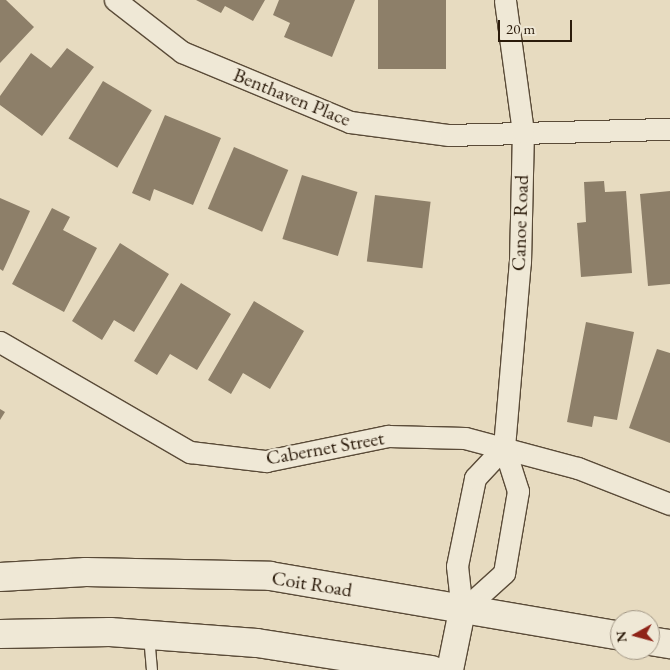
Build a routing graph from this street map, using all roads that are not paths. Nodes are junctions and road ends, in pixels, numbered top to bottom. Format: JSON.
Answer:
{"nodes":[{"id":1,"x":115,"y":0,"type":"edge"},
{"id":2,"x":505,"y":0,"type":"edge"},
{"id":3,"x":670,"y":129,"type":"edge"},
{"id":4,"x":523,"y":132,"type":"junction"},
{"id":5,"x":0,"y":342,"type":"edge"},
{"id":6,"x":504,"y":447,"type":"junction"},
{"id":7,"x":670,"y":504,"type":"edge"},
{"id":8,"x":0,"y":577,"type":"edge"},
{"id":9,"x":462,"y":611,"type":"junction"},
{"id":10,"x":0,"y":634,"type":"edge"},
{"id":11,"x":610,"y":634,"type":"edge"},
{"id":12,"x":149,"y":635,"type":"junction"},
{"id":13,"x":152,"y":670,"type":"edge"},
{"id":14,"x":432,"y":670,"type":"edge"},
{"id":15,"x":450,"y":670,"type":"edge"}],
"edges":[{"from":1,"to":4,"type":"street","name":"Benthaven Place"},
{"from":2,"to":4,"type":"street","name":"Canoe Road"},
{"from":3,"to":4,"type":"street","name":"Benthaven Place"},
{"from":4,"to":6,"type":"street","name":"Canoe Road"},
{"from":5,"to":6,"type":"street","name":"Cabernet Street"},
{"from":6,"to":7,"type":"street","name":"Cabernet Street"},
{"from":6,"to":9,"type":"street"},
{"from":6,"to":9,"type":"street","name":"Canoe Road"},
{"from":8,"to":9,"type":"main road","name":"Coit Road"},
{"from":9,"to":11,"type":"main road","name":"Coit Road"},
{"from":9,"to":15,"type":"street"},
{"from":10,"to":12,"type":"main road"},
{"from":12,"to":13,"type":"lane"},
{"from":12,"to":14,"type":"main road"}]}
